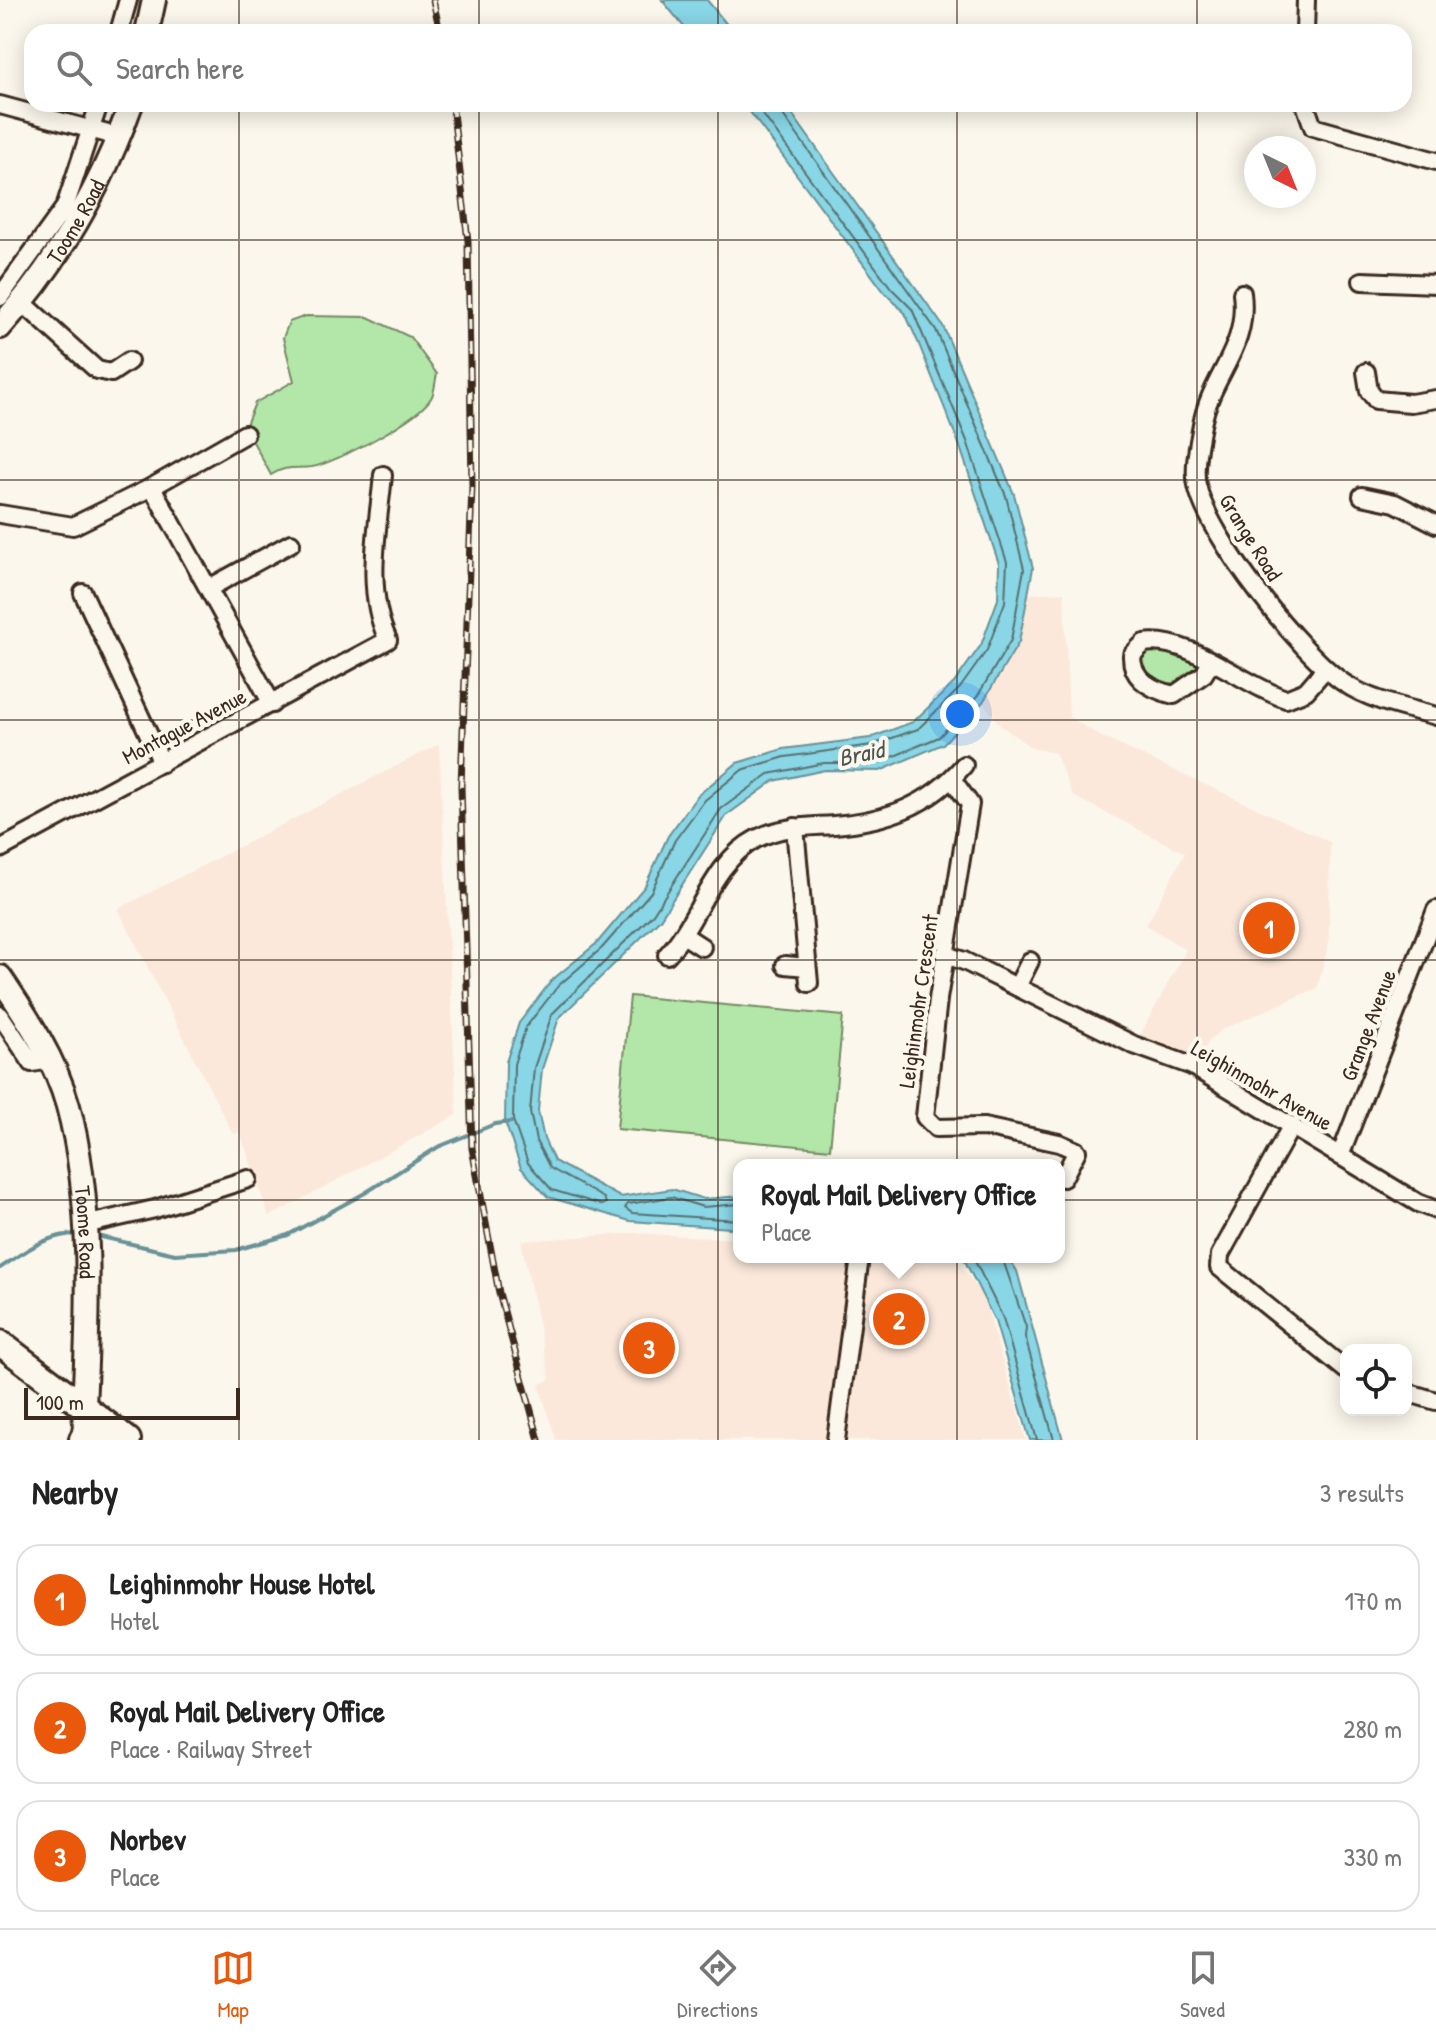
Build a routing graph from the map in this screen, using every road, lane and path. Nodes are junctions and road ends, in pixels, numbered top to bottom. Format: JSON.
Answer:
{"nodes":[{"id":1,"x":128,"y":0,"type":"edge"},
{"id":2,"x":154,"y":0,"type":"edge"},
{"id":3,"x":1306,"y":0,"type":"edge"},
{"id":4,"x":121,"y":24,"type":"edge"},
{"id":5,"x":149,"y":24,"type":"edge"},
{"id":6,"x":1305,"y":24,"type":"edge"},
{"id":7,"x":0,"y":105,"type":"edge"},
{"id":8,"x":24,"y":112,"type":"edge"},
{"id":9,"x":25,"y":112,"type":"edge"},
{"id":10,"x":97,"y":112,"type":"edge"},
{"id":11,"x":128,"y":112,"type":"edge"},
{"id":12,"x":1308,"y":112,"type":"edge"},
{"id":13,"x":92,"y":131,"type":"junction"},
{"id":14,"x":119,"y":137,"type":"junction"},
{"id":15,"x":1436,"y":161,"type":"edge"},
{"id":16,"x":1362,"y":281,"type":"dead end"},
{"id":17,"x":1436,"y":284,"type":"edge"},
{"id":18,"x":1242,"y":293,"type":"dead end"},
{"id":19,"x":0,"y":297,"type":"edge"},
{"id":20,"x":22,"y":302,"type":"junction"},
{"id":21,"x":0,"y":327,"type":"edge"},
{"id":22,"x":129,"y":361,"type":"dead end"},
{"id":23,"x":1366,"y":372,"type":"dead end"},
{"id":24,"x":1436,"y":399,"type":"edge"},
{"id":25,"x":245,"y":434,"type":"dead end"},
{"id":26,"x":383,"y":475,"type":"dead end"},
{"id":27,"x":152,"y":487,"type":"junction"},
{"id":28,"x":1362,"y":496,"type":"dead end"},
{"id":29,"x":0,"y":514,"type":"edge"},
{"id":30,"x":1436,"y":524,"type":"edge"},
{"id":31,"x":291,"y":543,"type":"dead end"},
{"id":32,"x":211,"y":587,"type":"junction"},
{"id":33,"x":83,"y":593,"type":"dead end"},
{"id":34,"x":1211,"y":662,"type":"junction"},
{"id":35,"x":1325,"y":669,"type":"junction"},
{"id":36,"x":272,"y":704,"type":"junction"},
{"id":37,"x":1436,"y":716,"type":"edge"},
{"id":38,"x":162,"y":763,"type":"junction"},
{"id":39,"x":964,"y":765,"type":"dead end"},
{"id":40,"x":952,"y":779,"type":"junction"},
{"id":41,"x":795,"y":827,"type":"junction"},
{"id":42,"x":0,"y":849,"type":"edge"},
{"id":43,"x":1436,"y":910,"type":"edge"},
{"id":44,"x":685,"y":936,"type":"junction"},
{"id":45,"x":702,"y":947,"type":"dead end"},
{"id":46,"x":667,"y":955,"type":"dead end"},
{"id":47,"x":945,"y":955,"type":"junction"},
{"id":48,"x":1030,"y":961,"type":"dead end"},
{"id":49,"x":785,"y":965,"type":"dead end"},
{"id":50,"x":0,"y":977,"type":"edge"},
{"id":51,"x":1017,"y":987,"type":"junction"},
{"id":52,"x":0,"y":1015,"type":"edge"},
{"id":53,"x":50,"y":1060,"type":"junction"},
{"id":54,"x":1292,"y":1125,"type":"junction"},
{"id":55,"x":1340,"y":1156,"type":"junction"},
{"id":56,"x":1065,"y":1174,"type":"edge"},
{"id":57,"x":248,"y":1179,"type":"dead end"},
{"id":58,"x":1436,"y":1210,"type":"edge"},
{"id":59,"x":84,"y":1230,"type":"junction"},
{"id":60,"x":859,"y":1263,"type":"edge"},
{"id":61,"x":0,"y":1343,"type":"edge"},
{"id":62,"x":1340,"y":1365,"type":"edge"},
{"id":63,"x":1412,"y":1394,"type":"edge"},
{"id":64,"x":1436,"y":1401,"type":"edge"},
{"id":65,"x":83,"y":1409,"type":"junction"},
{"id":66,"x":123,"y":1436,"type":"edge"},
{"id":67,"x":68,"y":1440,"type":"edge"},
{"id":68,"x":81,"y":1440,"type":"edge"},
{"id":69,"x":836,"y":1440,"type":"edge"}],
"edges":[{"from":1,"to":4,"type":"street"},
{"from":2,"to":5,"type":"main road"},
{"from":3,"to":6,"type":"street"},
{"from":7,"to":8,"type":"street"},
{"from":9,"to":13,"type":"street"},
{"from":10,"to":13,"type":"street","name":"Toome Road"},
{"from":11,"to":14,"type":"main road","name":"Toome Road"},
{"from":12,"to":15,"type":"street"},
{"from":13,"to":14,"type":"street"},
{"from":13,"to":19,"type":"street","name":"Toome Road"},
{"from":14,"to":20,"type":"main road","name":"Toome Road"},
{"from":16,"to":17,"type":"street"},
{"from":18,"to":35,"type":"street","name":"Grange Road"},
{"from":20,"to":21,"type":"main road","name":"Toome Road"},
{"from":20,"to":22,"type":"street"},
{"from":23,"to":24,"type":"street"},
{"from":25,"to":27,"type":"street"},
{"from":26,"to":36,"type":"street","name":"Montague Avenue"},
{"from":27,"to":29,"type":"street"},
{"from":27,"to":32,"type":"street"},
{"from":28,"to":30,"type":"street"},
{"from":31,"to":32,"type":"street"},
{"from":32,"to":36,"type":"street"},
{"from":33,"to":38,"type":"street"},
{"from":34,"to":34,"type":"street"},
{"from":34,"to":35,"type":"street"},
{"from":35,"to":37,"type":"street","name":"Grange Road"},
{"from":36,"to":38,"type":"street","name":"Montague Avenue"},
{"from":38,"to":42,"type":"street","name":"Montague Avenue"},
{"from":39,"to":40,"type":"street"},
{"from":40,"to":41,"type":"street"},
{"from":40,"to":47,"type":"street","name":"Leighinmohr Crescent"},
{"from":41,"to":44,"type":"street"},
{"from":41,"to":49,"type":"street"},
{"from":43,"to":55,"type":"street","name":"Grange Avenue"},
{"from":44,"to":45,"type":"street"},
{"from":44,"to":46,"type":"street"},
{"from":47,"to":51,"type":"street","name":"Leighinmohr Avenue"},
{"from":47,"to":56,"type":"street","name":"Leighinmohr Crescent"},
{"from":48,"to":51,"type":"street"},
{"from":50,"to":53,"type":"main road","name":"Toome Road"},
{"from":51,"to":54,"type":"street","name":"Leighinmohr Avenue"},
{"from":52,"to":53,"type":"street"},
{"from":53,"to":59,"type":"main road","name":"Toome Road"},
{"from":54,"to":55,"type":"street","name":"Leighinmohr Avenue"},
{"from":54,"to":62,"type":"street"},
{"from":55,"to":58,"type":"street","name":"Leighinmohr Avenue"},
{"from":57,"to":59,"type":"street"},
{"from":59,"to":65,"type":"main road","name":"Toome Road"},
{"from":60,"to":69,"type":"street"},
{"from":61,"to":65,"type":"main road"},
{"from":63,"to":64,"type":"street"},
{"from":65,"to":66,"type":"main road"},
{"from":65,"to":67,"type":"main road"},
{"from":65,"to":68,"type":"main road","name":"Toome Road"},
{"from":66,"to":68,"type":"main road"}]}
